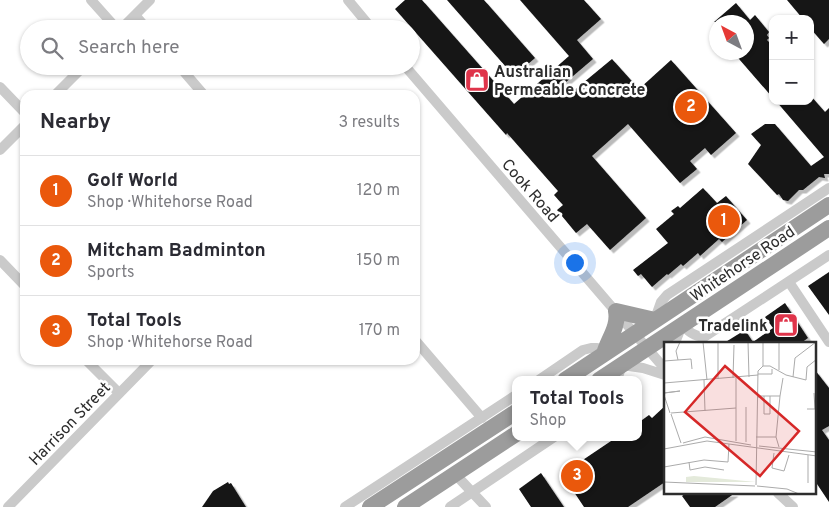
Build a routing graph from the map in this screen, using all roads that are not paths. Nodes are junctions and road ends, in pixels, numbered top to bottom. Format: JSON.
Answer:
{"nodes":[{"id":1,"x":91,"y":0,"type":"edge"},
{"id":2,"x":150,"y":0,"type":"edge"},
{"id":3,"x":348,"y":0,"type":"edge"},
{"id":4,"x":135,"y":15,"type":"junction"},
{"id":5,"x":109,"y":20,"type":"edge"},
{"id":6,"x":130,"y":20,"type":"edge"},
{"id":7,"x":139,"y":20,"type":"edge"},
{"id":8,"x":365,"y":20,"type":"edge"},
{"id":9,"x":75,"y":75,"type":"edge"},
{"id":10,"x":187,"y":75,"type":"edge"},
{"id":11,"x":413,"y":75,"type":"edge"},
{"id":12,"x":0,"y":87,"type":"edge"},
{"id":13,"x":60,"y":90,"type":"edge"},
{"id":14,"x":200,"y":90,"type":"edge"},
{"id":15,"x":20,"y":108,"type":"edge"},
{"id":16,"x":20,"y":130,"type":"edge"},
{"id":17,"x":0,"y":150,"type":"edge"},
{"id":18,"x":829,"y":188,"type":"edge"},
{"id":19,"x":829,"y":205,"type":"edge"},
{"id":20,"x":829,"y":228,"type":"edge"},
{"id":21,"x":829,"y":255,"type":"edge"},
{"id":22,"x":0,"y":260,"type":"edge"},
{"id":23,"x":20,"y":281,"type":"edge"},
{"id":24,"x":789,"y":282,"type":"junction"},
{"id":25,"x":616,"y":311,"type":"junction"},
{"id":26,"x":655,"y":320,"type":"junction"},
{"id":27,"x":682,"y":325,"type":"junction"},
{"id":28,"x":635,"y":333,"type":"junction"},
{"id":29,"x":675,"y":342,"type":"edge"},
{"id":30,"x":829,"y":342,"type":"edge"},
{"id":31,"x":420,"y":346,"type":"edge"},
{"id":32,"x":647,"y":348,"type":"junction"},
{"id":33,"x":604,"y":354,"type":"junction"},
{"id":34,"x":91,"y":365,"type":"edge"},
{"id":35,"x":147,"y":365,"type":"edge"},
{"id":36,"x":664,"y":368,"type":"edge"},
{"id":37,"x":620,"y":372,"type":"edge"},
{"id":38,"x":664,"y":375,"type":"edge"},
{"id":39,"x":545,"y":376,"type":"edge"},
{"id":40,"x":570,"y":376,"type":"edge"},
{"id":41,"x":119,"y":393,"type":"junction"},
{"id":42,"x":512,"y":398,"type":"edge"},
{"id":43,"x":512,"y":415,"type":"edge"},
{"id":44,"x":482,"y":418,"type":"junction"},
{"id":45,"x":512,"y":437,"type":"edge"},
{"id":46,"x":548,"y":441,"type":"edge"},
{"id":47,"x":456,"y":474,"type":"junction"},
{"id":48,"x":473,"y":492,"type":"junction"},
{"id":49,"x":779,"y":494,"type":"edge"},
{"id":50,"x":8,"y":507,"type":"edge"},
{"id":51,"x":345,"y":507,"type":"edge"},
{"id":52,"x":370,"y":507,"type":"edge"},
{"id":53,"x":405,"y":507,"type":"edge"},
{"id":54,"x":450,"y":507,"type":"edge"},
{"id":55,"x":486,"y":507,"type":"edge"},
{"id":56,"x":793,"y":507,"type":"edge"}],
"edges":[{"from":1,"to":5,"type":"street"},
{"from":2,"to":4,"type":"street"},
{"from":3,"to":8,"type":"street"},
{"from":4,"to":6,"type":"street"},
{"from":4,"to":7,"type":"street"},
{"from":9,"to":13,"type":"street"},
{"from":10,"to":14,"type":"street"},
{"from":11,"to":25,"type":"street","name":"Cook Road"},
{"from":12,"to":15,"type":"street"},
{"from":16,"to":17,"type":"street"},
{"from":18,"to":26,"type":"street","name":"Whitehorse Road"},
{"from":19,"to":26,"type":"highway","name":"Whitehorse Road"},
{"from":20,"to":27,"type":"highway","name":"Whitehorse Road"},
{"from":21,"to":24,"type":"street"},
{"from":22,"to":23,"type":"street"},
{"from":24,"to":27,"type":"street"},
{"from":24,"to":30,"type":"street"},
{"from":25,"to":26,"type":"highway"},
{"from":25,"to":28,"type":"street","name":"Cook Road"},
{"from":25,"to":33,"type":"highway"},
{"from":26,"to":28,"type":"highway","name":"Whitehorse Road"},
{"from":27,"to":29,"type":"street"},
{"from":27,"to":32,"type":"highway","name":"Whitehorse Road"},
{"from":28,"to":32,"type":"street","name":"Cook Road"},
{"from":28,"to":33,"type":"highway","name":"Whitehorse Road"},
{"from":31,"to":44,"type":"street"},
{"from":32,"to":36,"type":"street","name":"Cook Road"},
{"from":32,"to":37,"type":"highway","name":"Whitehorse Road"},
{"from":33,"to":39,"type":"street"},
{"from":33,"to":40,"type":"highway","name":"Whitehorse Road"},
{"from":34,"to":41,"type":"street"},
{"from":35,"to":41,"type":"street","name":"Harrison Street"},
{"from":37,"to":38,"type":"street"},
{"from":41,"to":50,"type":"street","name":"Harrison Street"},
{"from":42,"to":44,"type":"street"},
{"from":43,"to":52,"type":"highway"},
{"from":44,"to":51,"type":"street"},
{"from":45,"to":47,"type":"highway"},
{"from":46,"to":48,"type":"street"},
{"from":47,"to":48,"type":"street"},
{"from":47,"to":53,"type":"highway"},
{"from":48,"to":54,"type":"street"},
{"from":48,"to":55,"type":"street"},
{"from":49,"to":56,"type":"street"}]}
